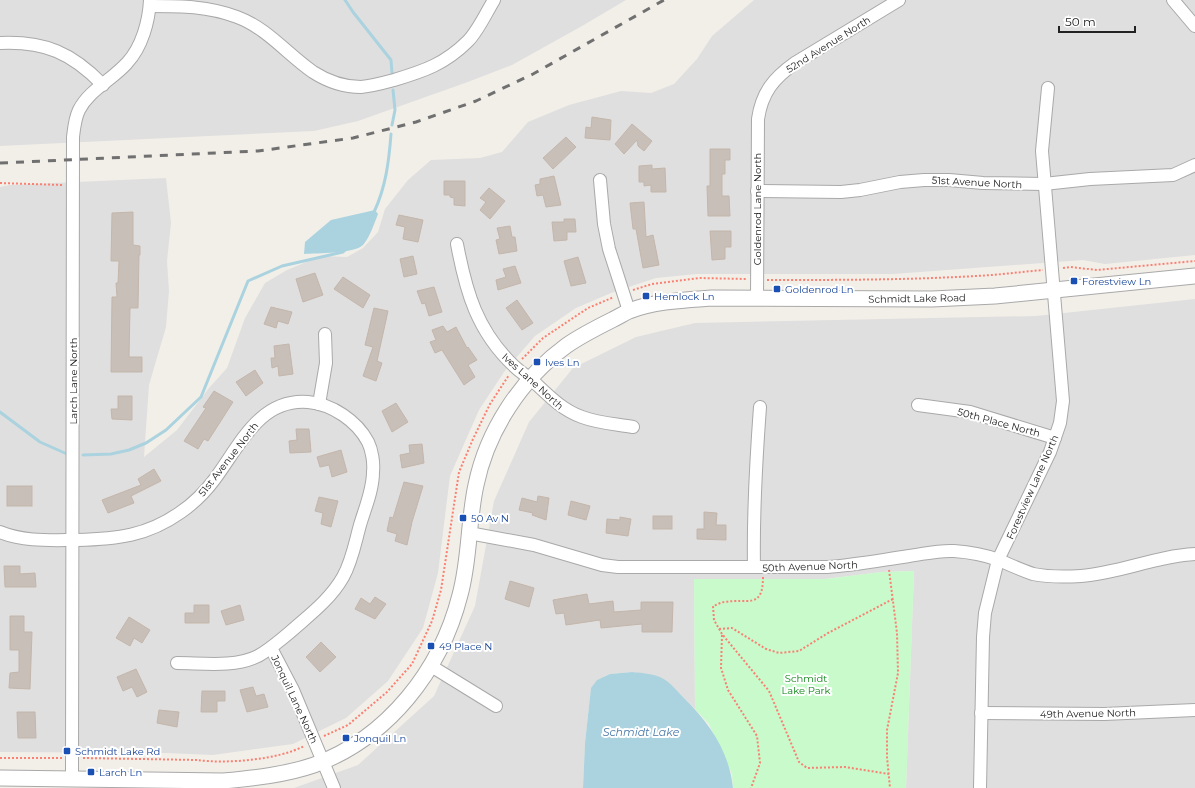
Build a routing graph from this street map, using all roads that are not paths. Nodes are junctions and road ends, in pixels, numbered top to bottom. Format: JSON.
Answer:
{"nodes":[{"id":1,"x":494,"y":0,"type":"edge"},
{"id":2,"x":899,"y":0,"type":"edge"},
{"id":3,"x":1173,"y":0,"type":"edge"},
{"id":4,"x":150,"y":3,"type":"edge"},
{"id":5,"x":1195,"y":26,"type":"edge"},
{"id":6,"x":0,"y":43,"type":"edge"},
{"id":7,"x":103,"y":85,"type":"junction"},
{"id":8,"x":1048,"y":88,"type":"dead end"},
{"id":9,"x":758,"y":119,"type":"joint"},
{"id":10,"x":1195,"y":165,"type":"edge"},
{"id":11,"x":600,"y":180,"type":"dead end"},
{"id":12,"x":1044,"y":184,"type":"junction"},
{"id":13,"x":757,"y":191,"type":"junction"},
{"id":14,"x":457,"y":244,"type":"dead end"},
{"id":15,"x":1195,"y":276,"type":"edge"},
{"id":16,"x":1054,"y":290,"type":"junction"},
{"id":17,"x":757,"y":298,"type":"junction"},
{"id":18,"x":629,"y":311,"type":"junction"},
{"id":19,"x":325,"y":334,"type":"dead end"},
{"id":20,"x":531,"y":379,"type":"junction"},
{"id":21,"x":319,"y":404,"type":"junction"},
{"id":22,"x":918,"y":405,"type":"dead end"},
{"id":23,"x":760,"y":407,"type":"dead end"},
{"id":24,"x":633,"y":427,"type":"dead end"},
{"id":25,"x":1055,"y":438,"type":"junction"},
{"id":26,"x":0,"y":532,"type":"edge"},
{"id":27,"x":469,"y":533,"type":"junction"},
{"id":28,"x":72,"y":540,"type":"junction"},
{"id":29,"x":1195,"y":554,"type":"edge"},
{"id":30,"x":998,"y":560,"type":"junction"},
{"id":31,"x":758,"y":567,"type":"junction"},
{"id":32,"x":271,"y":648,"type":"junction"},
{"id":33,"x":177,"y":663,"type":"dead end"},
{"id":34,"x":431,"y":666,"type":"junction"},
{"id":35,"x":496,"y":706,"type":"dead end"},
{"id":36,"x":1195,"y":710,"type":"edge"},
{"id":37,"x":981,"y":713,"type":"junction"},
{"id":38,"x":323,"y":761,"type":"junction"},
{"id":39,"x":0,"y":778,"type":"edge"},
{"id":40,"x":72,"y":783,"type":"edge"},
{"id":41,"x":334,"y":788,"type":"edge"},
{"id":42,"x":980,"y":788,"type":"edge"}],
"edges":[{"from":1,"to":4,"type":"street"},
{"from":2,"to":9,"type":"street","name":"52nd Avenue North"},
{"from":3,"to":5,"type":"street"},
{"from":4,"to":7,"type":"street","name":"Larch Lane North"},
{"from":6,"to":7,"type":"street"},
{"from":7,"to":28,"type":"street","name":"Larch Lane North"},
{"from":8,"to":12,"type":"street","name":"Forestview Lane North"},
{"from":9,"to":13,"type":"street","name":"Goldenrod Lane North"},
{"from":10,"to":12,"type":"street","name":"51st Avenue North"},
{"from":11,"to":18,"type":"street"},
{"from":12,"to":13,"type":"street","name":"51st Avenue North"},
{"from":12,"to":16,"type":"street","name":"Forestview Lane North"},
{"from":13,"to":17,"type":"street","name":"Goldenrod Lane North"},
{"from":14,"to":20,"type":"street","name":"Ives Lane North"},
{"from":15,"to":16,"type":"street","name":"Schmidt Lake Road"},
{"from":16,"to":17,"type":"street","name":"Schmidt Lake Road"},
{"from":16,"to":25,"type":"street","name":"Forestview Lane North"},
{"from":17,"to":18,"type":"street","name":"Schmidt Lake Road"},
{"from":18,"to":20,"type":"street","name":"Schmidt Lake Road"},
{"from":19,"to":21,"type":"street"},
{"from":20,"to":24,"type":"street","name":"Ives Lane North"},
{"from":20,"to":27,"type":"street","name":"Schmidt Lake Road"},
{"from":21,"to":28,"type":"street","name":"51st Avenue North"},
{"from":21,"to":32,"type":"street","name":"Jonquil Lane North"},
{"from":22,"to":25,"type":"street","name":"50th Place North"},
{"from":23,"to":31,"type":"street"},
{"from":25,"to":30,"type":"street","name":"Forestview Lane North"},
{"from":26,"to":28,"type":"street","name":"51st Avenue North"},
{"from":27,"to":31,"type":"street","name":"50th Avenue North"},
{"from":27,"to":34,"type":"street","name":"Schmidt Lake Road"},
{"from":28,"to":40,"type":"street","name":"Larch Lane North"},
{"from":29,"to":30,"type":"street","name":"50th Avenue North"},
{"from":30,"to":31,"type":"street","name":"50th Avenue North"},
{"from":30,"to":37,"type":"street","name":"Forestview Lane North"},
{"from":32,"to":33,"type":"street"},
{"from":32,"to":38,"type":"street","name":"Jonquil Lane North"},
{"from":34,"to":35,"type":"street"},
{"from":34,"to":38,"type":"street","name":"Schmidt Lake Road"},
{"from":36,"to":37,"type":"street","name":"49th Avenue North"},
{"from":37,"to":42,"type":"street","name":"Forestview Lane North"},
{"from":38,"to":40,"type":"street","name":"Schmidt Lake Road"},
{"from":38,"to":41,"type":"street","name":"Jonquil Lane North"},
{"from":39,"to":40,"type":"street","name":"Schmidt Lake Road"}]}
